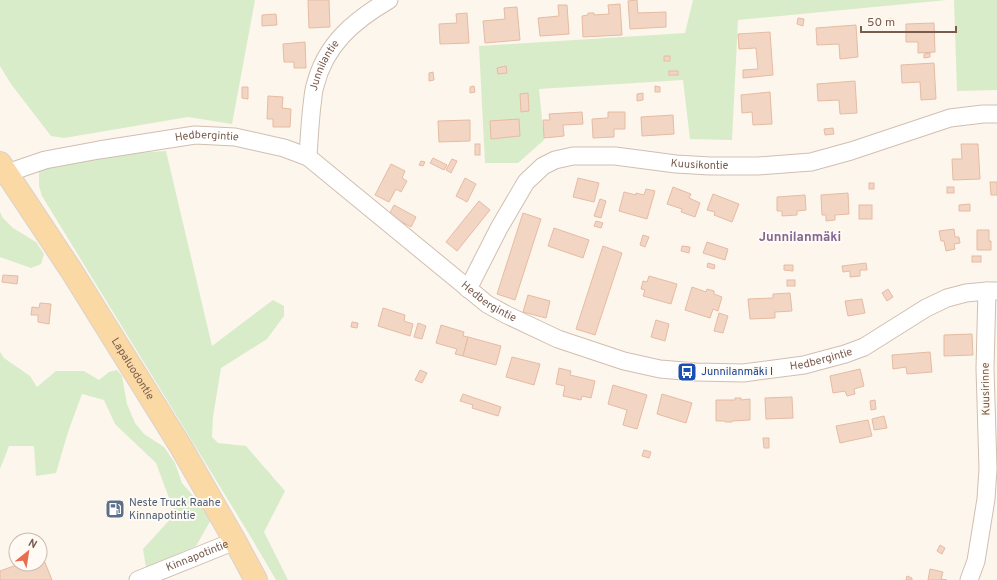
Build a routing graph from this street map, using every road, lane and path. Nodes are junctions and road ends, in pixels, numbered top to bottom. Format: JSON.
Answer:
{"nodes":[{"id":1,"x":388,"y":0,"type":"edge"},
{"id":2,"x":997,"y":114,"type":"edge"},
{"id":3,"x":308,"y":157,"type":"junction"},
{"id":4,"x":4,"y":168,"type":"edge"},
{"id":5,"x":468,"y":289,"type":"junction"},
{"id":6,"x":992,"y":291,"type":"edge"},
{"id":7,"x":235,"y":540,"type":"junction"},
{"id":8,"x":138,"y":580,"type":"edge"},
{"id":9,"x":256,"y":580,"type":"edge"},
{"id":10,"x":969,"y":580,"type":"edge"}],
"edges":[{"from":1,"to":3,"type":"street","name":"Junnilantie"},
{"from":2,"to":5,"type":"street","name":"Kuusikontie"},
{"from":3,"to":4,"type":"street","name":"Hedbergintie"},
{"from":3,"to":5,"type":"street","name":"Hedbergintie"},
{"from":4,"to":7,"type":"main road","name":"Lapaluodontie"},
{"from":5,"to":6,"type":"street","name":"Hedbergintie"},
{"from":6,"to":10,"type":"street","name":"Kuusirinne"},
{"from":7,"to":8,"type":"street","name":"Kinnapotintie"},
{"from":7,"to":9,"type":"main road","name":"Lapaluodontie"}]}
